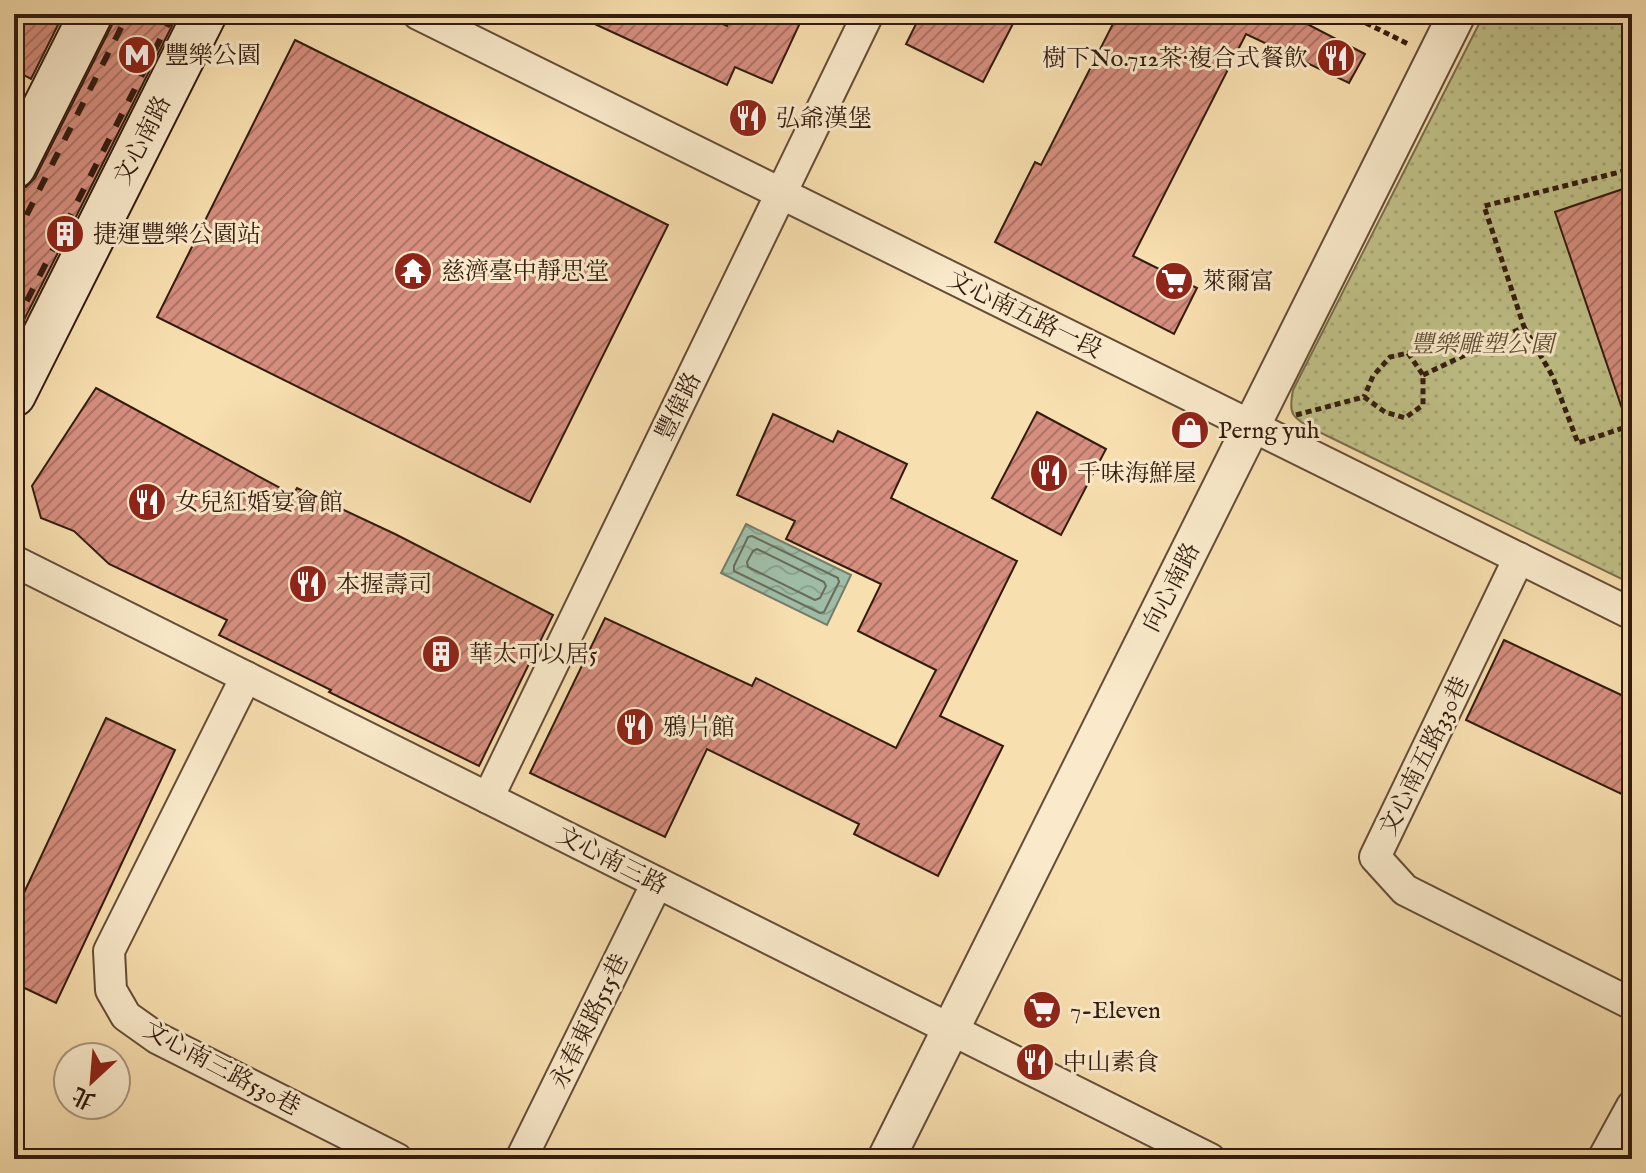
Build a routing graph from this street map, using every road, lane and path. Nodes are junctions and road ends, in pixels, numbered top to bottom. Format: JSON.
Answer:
{"nodes":[{"id":1,"x":91,"y":14,"type":"edge"},
{"id":2,"x":205,"y":14,"type":"edge"},
{"id":3,"x":418,"y":14,"type":"edge"},
{"id":4,"x":868,"y":14,"type":"edge"},
{"id":5,"x":1348,"y":14,"type":"edge"},
{"id":6,"x":1457,"y":14,"type":"edge"},
{"id":7,"x":1435,"y":57,"type":"junction"},
{"id":8,"x":14,"y":167,"type":"edge"},
{"id":9,"x":1632,"y":169,"type":"edge"},
{"id":10,"x":781,"y":194,"type":"junction"},
{"id":11,"x":1524,"y":327,"type":"junction"},
{"id":12,"x":1423,"y":375,"type":"junction"},
{"id":13,"x":14,"y":395,"type":"edge"},
{"id":14,"x":1364,"y":397,"type":"junction"},
{"id":15,"x":1632,"y":425,"type":"edge"},
{"id":16,"x":1251,"y":426,"type":"junction"},
{"id":17,"x":1519,"y":558,"type":"junction"},
{"id":18,"x":14,"y":561,"type":"edge"},
{"id":19,"x":1632,"y":614,"type":"edge"},
{"id":20,"x":246,"y":677,"type":"junction"},
{"id":21,"x":488,"y":798,"type":"junction"},
{"id":22,"x":657,"y":883,"type":"junction"},
{"id":23,"x":1632,"y":1004,"type":"edge"},
{"id":24,"x":950,"y":1029,"type":"junction"},
{"id":25,"x":1632,"y":1106,"type":"edge"},
{"id":26,"x":397,"y":1159,"type":"edge"},
{"id":27,"x":521,"y":1159,"type":"edge"},
{"id":28,"x":886,"y":1159,"type":"edge"},
{"id":29,"x":1210,"y":1159,"type":"edge"},
{"id":30,"x":1603,"y":1159,"type":"edge"}],
"edges":[{"from":1,"to":8,"type":"main road"},
{"from":2,"to":13,"type":"main road","name":"文心南路"},
{"from":3,"to":10,"type":"street","name":"文心南五路一段"},
{"from":4,"to":10,"type":"street","name":"豐偉路"},
{"from":5,"to":7,"type":"path"},
{"from":6,"to":7,"type":"street","name":"向心南路"},
{"from":7,"to":16,"type":"street","name":"向心南路"},
{"from":9,"to":11,"type":"path"},
{"from":10,"to":16,"type":"street","name":"文心南五路一段"},
{"from":10,"to":21,"type":"street","name":"豐偉路"},
{"from":11,"to":12,"type":"path"},
{"from":11,"to":15,"type":"path"},
{"from":12,"to":14,"type":"path"},
{"from":12,"to":14,"type":"path"},
{"from":14,"to":16,"type":"path"},
{"from":16,"to":17,"type":"street","name":"文心南五路一段"},
{"from":16,"to":24,"type":"street","name":"向心南路"},
{"from":17,"to":19,"type":"street","name":"文心南五路一段"},
{"from":17,"to":23,"type":"street","name":"文心南五路330巷"},
{"from":18,"to":20,"type":"street","name":"文心南三路"},
{"from":20,"to":21,"type":"street","name":"文心南三路"},
{"from":20,"to":26,"type":"street","name":"文心南三路530巷"},
{"from":21,"to":22,"type":"street","name":"文心南三路"},
{"from":22,"to":24,"type":"street","name":"文心南三路"},
{"from":22,"to":27,"type":"street","name":"永春東路515巷"},
{"from":24,"to":28,"type":"street","name":"向心南路"},
{"from":24,"to":29,"type":"street","name":"文心南三路"},
{"from":25,"to":30,"type":"street"}]}
